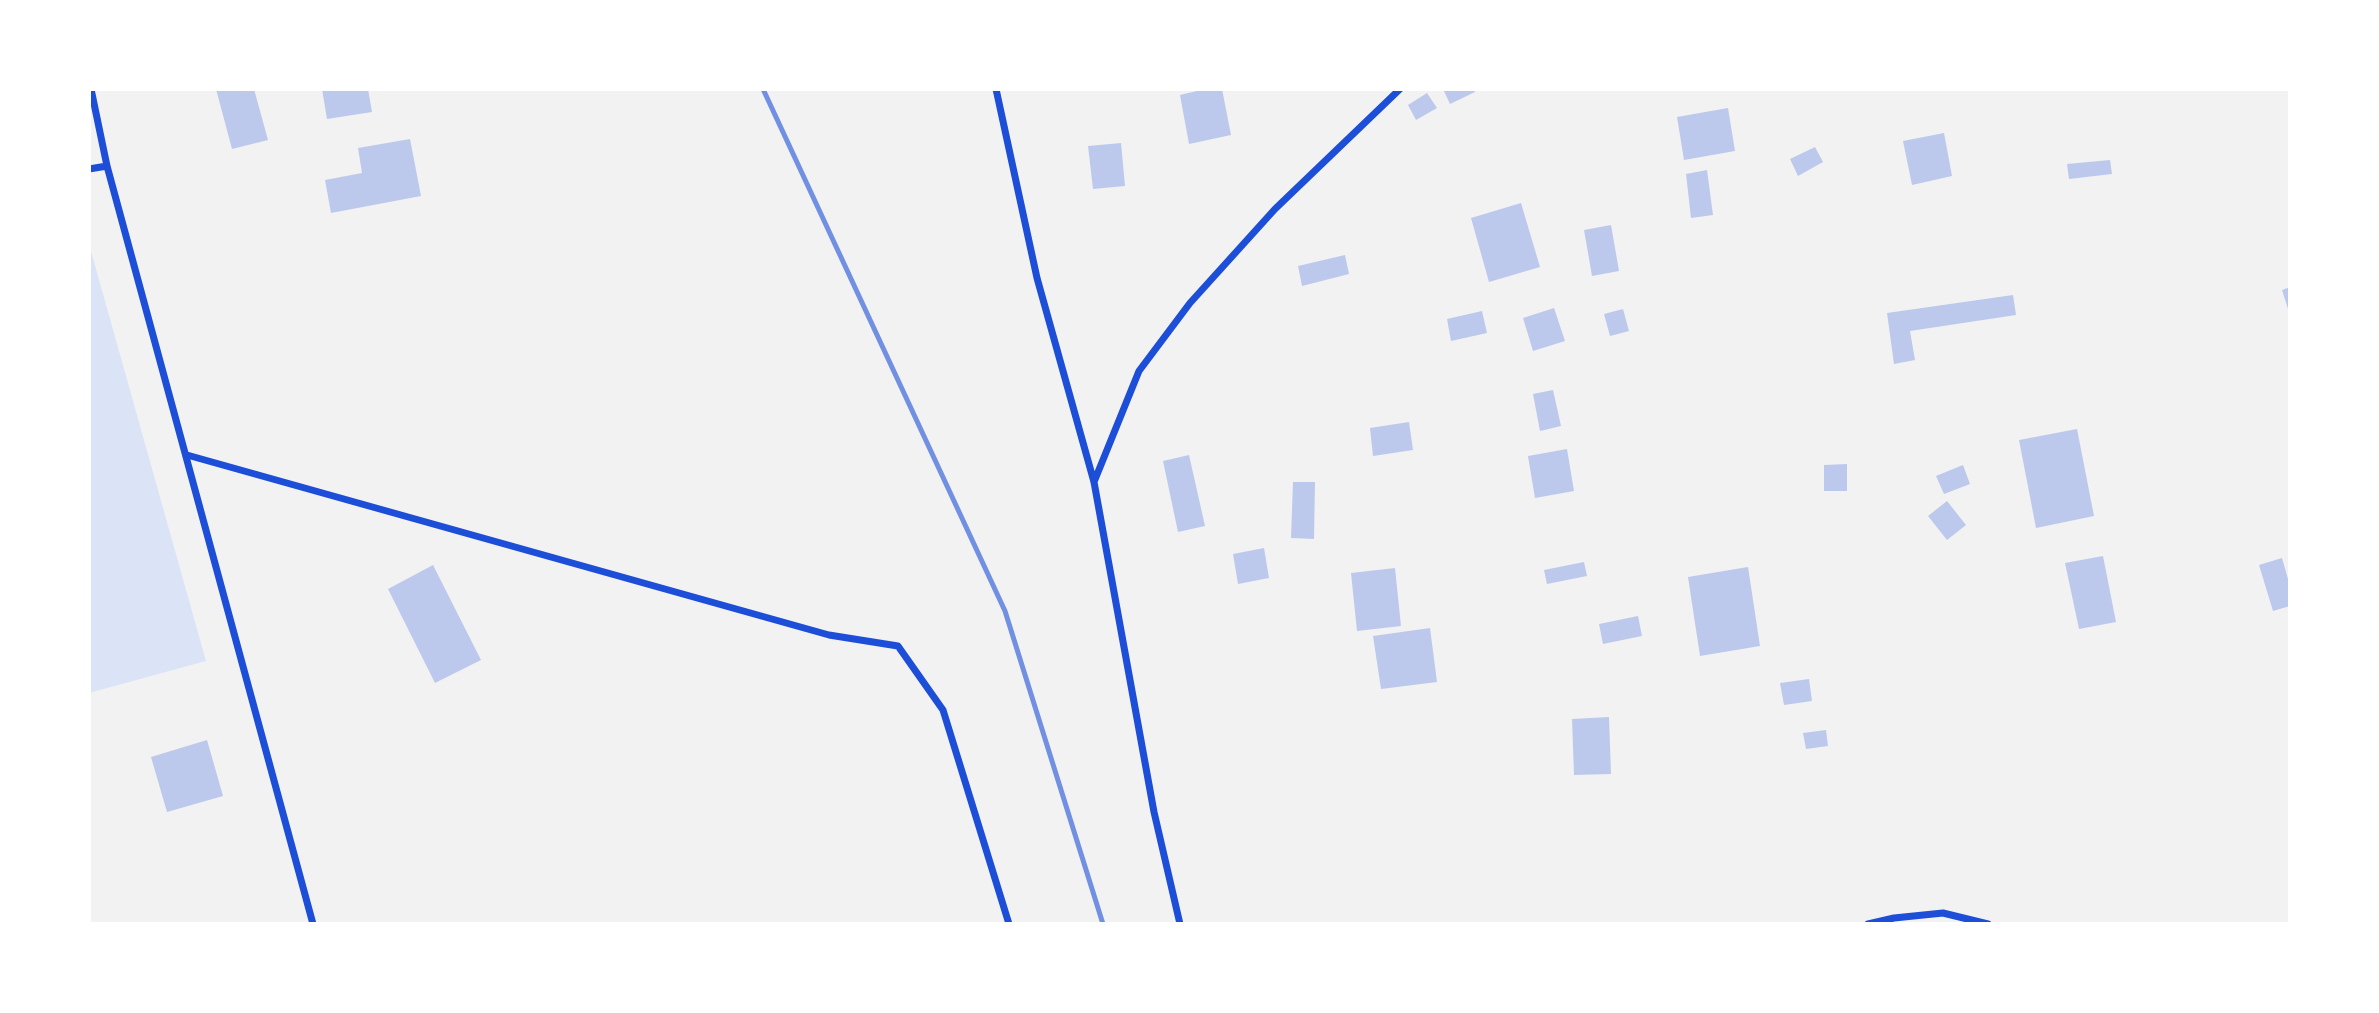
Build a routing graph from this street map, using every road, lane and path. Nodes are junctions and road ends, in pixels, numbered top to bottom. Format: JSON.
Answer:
{"nodes":[{"id":1,"x":91,"y":89,"type":"edge"},
{"id":2,"x":996,"y":89,"type":"edge"},
{"id":3,"x":1400,"y":89,"type":"edge"},
{"id":4,"x":107,"y":166,"type":"junction"},
{"id":5,"x":89,"y":169,"type":"edge"},
{"id":6,"x":187,"y":455,"type":"junction"},
{"id":7,"x":1094,"y":482,"type":"junction"},
{"id":8,"x":313,"y":924,"type":"edge"},
{"id":9,"x":1009,"y":924,"type":"edge"},
{"id":10,"x":1180,"y":924,"type":"edge"},
{"id":11,"x":1868,"y":924,"type":"edge"},
{"id":12,"x":1988,"y":924,"type":"edge"}],
"edges":[{"from":1,"to":4,"type":"street"},
{"from":2,"to":7,"type":"street"},
{"from":3,"to":7,"type":"street"},
{"from":4,"to":5,"type":"street"},
{"from":4,"to":6,"type":"street"},
{"from":6,"to":8,"type":"street"},
{"from":6,"to":9,"type":"street"},
{"from":7,"to":10,"type":"street"},
{"from":11,"to":12,"type":"street"}]}
